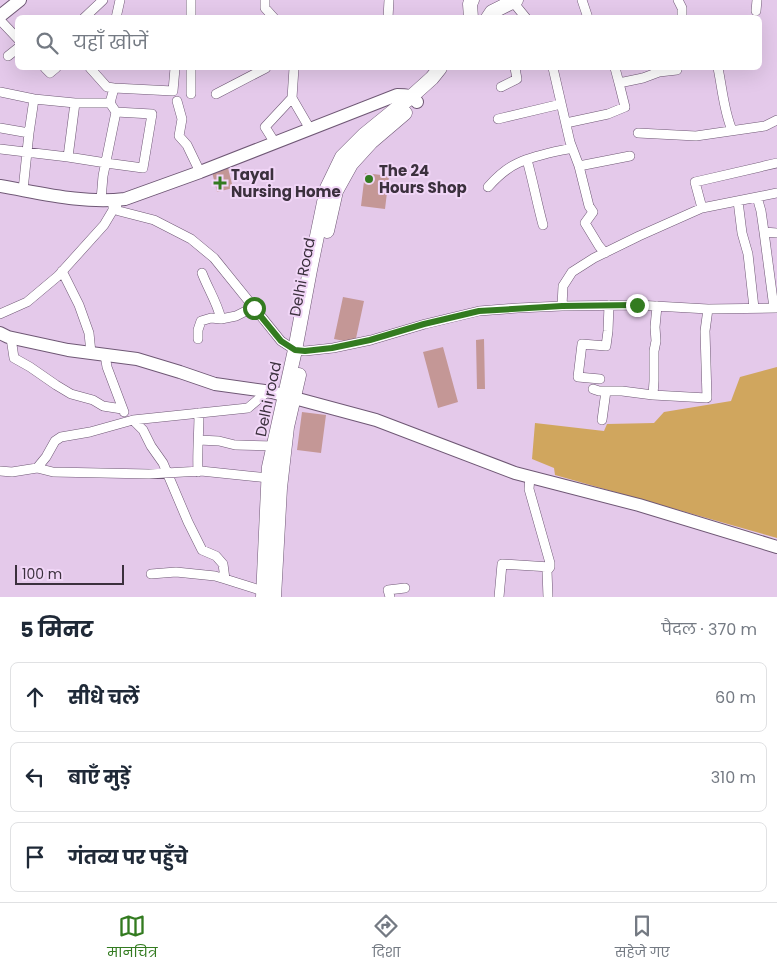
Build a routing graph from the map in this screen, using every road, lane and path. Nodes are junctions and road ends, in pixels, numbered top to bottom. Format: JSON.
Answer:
{"nodes":[{"id":1,"x":20,"y":0,"type":"edge"},
{"id":2,"x":104,"y":0,"type":"edge"},
{"id":3,"x":120,"y":0,"type":"edge"},
{"id":4,"x":191,"y":0,"type":"edge"},
{"id":5,"x":265,"y":0,"type":"edge"},
{"id":6,"x":389,"y":0,"type":"edge"},
{"id":7,"x":472,"y":0,"type":"edge"},
{"id":8,"x":582,"y":0,"type":"edge"},
{"id":9,"x":678,"y":0,"type":"edge"},
{"id":10,"x":757,"y":0,"type":"edge"},
{"id":11,"x":514,"y":1,"type":"edge"},
{"id":12,"x":489,"y":10,"type":"edge"},
{"id":13,"x":756,"y":11,"type":"dead end"},
{"id":14,"x":87,"y":15,"type":"edge"},
{"id":15,"x":117,"y":15,"type":"edge"},
{"id":16,"x":191,"y":15,"type":"edge"},
{"id":17,"x":271,"y":15,"type":"edge"},
{"id":18,"x":388,"y":15,"type":"edge"},
{"id":19,"x":471,"y":15,"type":"edge"},
{"id":20,"x":524,"y":15,"type":"edge"},
{"id":21,"x":587,"y":15,"type":"edge"},
{"id":22,"x":682,"y":15,"type":"edge"},
{"id":23,"x":0,"y":18,"type":"edge"},
{"id":24,"x":15,"y":36,"type":"edge"},
{"id":25,"x":15,"y":50,"type":"edge"},
{"id":26,"x":8,"y":56,"type":"dead end"},
{"id":27,"x":92,"y":70,"type":"edge"},
{"id":28,"x":174,"y":70,"type":"edge"},
{"id":29,"x":191,"y":70,"type":"edge"},
{"id":30,"x":262,"y":70,"type":"edge"},
{"id":31,"x":294,"y":70,"type":"edge"},
{"id":32,"x":438,"y":70,"type":"edge"},
{"id":33,"x":450,"y":70,"type":"edge"},
{"id":34,"x":515,"y":70,"type":"edge"},
{"id":35,"x":553,"y":70,"type":"edge"},
{"id":36,"x":616,"y":70,"type":"edge"},
{"id":37,"x":658,"y":70,"type":"edge"},
{"id":38,"x":676,"y":70,"type":"dead end"},
{"id":39,"x":718,"y":70,"type":"edge"},
{"id":40,"x":619,"y":84,"type":"junction"},
{"id":41,"x":501,"y":87,"type":"dead end"},
{"id":42,"x":114,"y":88,"type":"junction"},
{"id":43,"x":0,"y":92,"type":"edge"},
{"id":44,"x":191,"y":94,"type":"dead end"},
{"id":45,"x":216,"y":94,"type":"dead end"},
{"id":46,"x":34,"y":98,"type":"junction"},
{"id":47,"x":292,"y":98,"type":"junction"},
{"id":48,"x":414,"y":99,"type":"junction"},
{"id":49,"x":384,"y":100,"type":"junction"},
{"id":50,"x":177,"y":101,"type":"dead end"},
{"id":51,"x":74,"y":103,"type":"junction"},
{"id":52,"x":110,"y":103,"type":"junction"},
{"id":53,"x":561,"y":104,"type":"junction"},
{"id":54,"x":400,"y":111,"type":"junction"},
{"id":55,"x":116,"y":112,"type":"junction"},
{"id":56,"x":498,"y":119,"type":"dead end"},
{"id":57,"x":777,"y":120,"type":"edge"},
{"id":58,"x":566,"y":123,"type":"junction"},
{"id":59,"x":0,"y":128,"type":"edge"},
{"id":60,"x":310,"y":129,"type":"junction"},
{"id":61,"x":732,"y":130,"type":"junction"},
{"id":62,"x":638,"y":133,"type":"dead end"},
{"id":63,"x":29,"y":134,"type":"junction"},
{"id":64,"x":275,"y":143,"type":"junction"},
{"id":65,"x":572,"y":148,"type":"junction"},
{"id":66,"x":0,"y":149,"type":"edge"},
{"id":67,"x":27,"y":153,"type":"junction"},
{"id":68,"x":630,"y":156,"type":"dead end"},
{"id":69,"x":68,"y":157,"type":"junction"},
{"id":70,"x":527,"y":160,"type":"junction"},
{"id":71,"x":106,"y":163,"type":"junction"},
{"id":72,"x":777,"y":163,"type":"edge"},
{"id":73,"x":578,"y":166,"type":"junction"},
{"id":74,"x":200,"y":172,"type":"junction"},
{"id":75,"x":0,"y":186,"type":"edge"},
{"id":76,"x":488,"y":187,"type":"dead end"},
{"id":77,"x":23,"y":190,"type":"junction"},
{"id":78,"x":777,"y":193,"type":"edge"},
{"id":79,"x":758,"y":197,"type":"junction"},
{"id":80,"x":110,"y":200,"type":"junction"},
{"id":81,"x":738,"y":201,"type":"junction"},
{"id":82,"x":702,"y":208,"type":"junction"},
{"id":83,"x":543,"y":225,"type":"dead end"},
{"id":84,"x":764,"y":232,"type":"junction"},
{"id":85,"x":777,"y":233,"type":"edge"},
{"id":86,"x":605,"y":253,"type":"junction"},
{"id":87,"x":62,"y":271,"type":"junction"},
{"id":88,"x":202,"y":273,"type":"dead end"},
{"id":89,"x":609,"y":305,"type":"junction"},
{"id":90,"x":562,"y":306,"type":"junction"},
{"id":91,"x":657,"y":306,"type":"junction"},
{"id":92,"x":254,"y":308,"type":"junction"},
{"id":93,"x":708,"y":308,"type":"junction"},
{"id":94,"x":754,"y":308,"type":"junction"},
{"id":95,"x":775,"y":308,"type":"edge"},
{"id":96,"x":0,"y":314,"type":"edge"},
{"id":97,"x":221,"y":319,"type":"junction"},
{"id":98,"x":5,"y":336,"type":"edge"},
{"id":99,"x":198,"y":339,"type":"dead end"},
{"id":100,"x":300,"y":350,"type":"junction"},
{"id":101,"x":92,"y":353,"type":"junction"},
{"id":102,"x":105,"y":355,"type":"junction"},
{"id":103,"x":600,"y":379,"type":"dead end"},
{"id":104,"x":592,"y":389,"type":"dead end"},
{"id":105,"x":606,"y":391,"type":"junction"},
{"id":106,"x":268,"y":392,"type":"junction"},
{"id":107,"x":653,"y":395,"type":"junction"},
{"id":108,"x":290,"y":396,"type":"junction"},
{"id":109,"x":122,"y":408,"type":"junction"},
{"id":110,"x":199,"y":413,"type":"junction"},
{"id":111,"x":602,"y":420,"type":"dead end"},
{"id":112,"x":131,"y":421,"type":"junction"},
{"id":113,"x":199,"y":440,"type":"junction"},
{"id":114,"x":274,"y":446,"type":"junction"},
{"id":115,"x":37,"y":468,"type":"junction"},
{"id":116,"x":0,"y":471,"type":"edge"},
{"id":117,"x":198,"y":472,"type":"junction"},
{"id":118,"x":167,"y":473,"type":"junction"},
{"id":119,"x":530,"y":477,"type":"junction"},
{"id":120,"x":269,"y":478,"type":"junction"},
{"id":121,"x":777,"y":548,"type":"edge"},
{"id":122,"x":550,"y":567,"type":"junction"},
{"id":123,"x":151,"y":574,"type":"dead end"},
{"id":124,"x":225,"y":579,"type":"junction"},
{"id":125,"x":405,"y":588,"type":"dead end"},
{"id":126,"x":267,"y":595,"type":"edge"},
{"id":127,"x":390,"y":597,"type":"edge"},
{"id":128,"x":499,"y":597,"type":"edge"},
{"id":129,"x":548,"y":597,"type":"edge"}],
"edges":[{"from":1,"to":23,"type":"street"},
{"from":2,"to":14,"type":"street"},
{"from":3,"to":15,"type":"street"},
{"from":4,"to":16,"type":"street"},
{"from":5,"to":17,"type":"street"},
{"from":6,"to":18,"type":"street"},
{"from":7,"to":19,"type":"main road"},
{"from":8,"to":21,"type":"street"},
{"from":9,"to":22,"type":"street"},
{"from":10,"to":13,"type":"street"},
{"from":11,"to":12,"type":"main road"},
{"from":11,"to":20,"type":"street"},
{"from":23,"to":24,"type":"street"},
{"from":25,"to":26,"type":"street"},
{"from":27,"to":42,"type":"street"},
{"from":28,"to":42,"type":"street"},
{"from":29,"to":44,"type":"street"},
{"from":30,"to":45,"type":"street"},
{"from":31,"to":47,"type":"street"},
{"from":32,"to":48,"type":"main road","name":"Delhi Road"},
{"from":33,"to":48,"type":"main road","name":"Delhi Road"},
{"from":34,"to":41,"type":"street"},
{"from":35,"to":53,"type":"street"},
{"from":36,"to":40,"type":"street"},
{"from":37,"to":38,"type":"street"},
{"from":37,"to":40,"type":"street"},
{"from":39,"to":61,"type":"street"},
{"from":40,"to":58,"type":"street"},
{"from":42,"to":52,"type":"street"},
{"from":43,"to":46,"type":"street"},
{"from":46,"to":51,"type":"street"},
{"from":46,"to":63,"type":"street"},
{"from":47,"to":60,"type":"street"},
{"from":47,"to":64,"type":"street"},
{"from":48,"to":49,"type":"street"},
{"from":48,"to":54,"type":"main road","name":"Delhi Road"},
{"from":49,"to":54,"type":"street"},
{"from":49,"to":60,"type":"street"},
{"from":50,"to":74,"type":"street"},
{"from":51,"to":52,"type":"street"},
{"from":51,"to":69,"type":"street"},
{"from":52,"to":55,"type":"street"},
{"from":53,"to":56,"type":"street"},
{"from":53,"to":58,"type":"street"},
{"from":54,"to":100,"type":"main road","name":"Delhi Road"},
{"from":55,"to":71,"type":"street"},
{"from":55,"to":71,"type":"street"},
{"from":57,"to":61,"type":"street"},
{"from":58,"to":65,"type":"street"},
{"from":59,"to":63,"type":"street"},
{"from":60,"to":64,"type":"street"},
{"from":61,"to":62,"type":"street"},
{"from":63,"to":67,"type":"street"},
{"from":64,"to":74,"type":"street"},
{"from":65,"to":70,"type":"street"},
{"from":65,"to":73,"type":"street"},
{"from":66,"to":67,"type":"street"},
{"from":67,"to":69,"type":"street"},
{"from":67,"to":77,"type":"street"},
{"from":68,"to":73,"type":"street"},
{"from":69,"to":71,"type":"street"},
{"from":70,"to":76,"type":"street"},
{"from":70,"to":83,"type":"street"},
{"from":71,"to":80,"type":"street"},
{"from":72,"to":82,"type":"street"},
{"from":73,"to":86,"type":"street"},
{"from":74,"to":80,"type":"street"},
{"from":75,"to":77,"type":"street"},
{"from":77,"to":80,"type":"street"},
{"from":78,"to":79,"type":"street"},
{"from":79,"to":81,"type":"street"},
{"from":79,"to":84,"type":"street"},
{"from":80,"to":87,"type":"street"},
{"from":80,"to":92,"type":"street"},
{"from":81,"to":82,"type":"street"},
{"from":81,"to":94,"type":"street"},
{"from":82,"to":86,"type":"street"},
{"from":84,"to":85,"type":"street"},
{"from":84,"to":95,"type":"street"},
{"from":86,"to":90,"type":"street"},
{"from":87,"to":96,"type":"street"},
{"from":87,"to":101,"type":"street"},
{"from":88,"to":97,"type":"street"},
{"from":89,"to":90,"type":"street"},
{"from":89,"to":91,"type":"street"},
{"from":89,"to":103,"type":"street"},
{"from":90,"to":100,"type":"street"},
{"from":91,"to":93,"type":"street"},
{"from":91,"to":107,"type":"street"},
{"from":92,"to":97,"type":"street"},
{"from":92,"to":100,"type":"street"},
{"from":93,"to":94,"type":"street"},
{"from":93,"to":107,"type":"street"},
{"from":94,"to":95,"type":"street"},
{"from":97,"to":99,"type":"street"},
{"from":98,"to":101,"type":"street"},
{"from":98,"to":109,"type":"street"},
{"from":100,"to":108,"type":"main road","name":"Delhi Road"},
{"from":101,"to":102,"type":"street"},
{"from":102,"to":106,"type":"street"},
{"from":102,"to":109,"type":"street"},
{"from":104,"to":105,"type":"street"},
{"from":105,"to":107,"type":"street"},
{"from":105,"to":111,"type":"street"},
{"from":106,"to":108,"type":"street"},
{"from":106,"to":110,"type":"street"},
{"from":108,"to":114,"type":"main road","name":"Delhi road"},
{"from":108,"to":119,"type":"street"},
{"from":108,"to":126,"type":"main road","name":"Delhi Road"},
{"from":109,"to":112,"type":"street"},
{"from":110,"to":112,"type":"street"},
{"from":110,"to":113,"type":"street"},
{"from":112,"to":115,"type":"street"},
{"from":112,"to":118,"type":"street"},
{"from":113,"to":114,"type":"street"},
{"from":113,"to":117,"type":"street"},
{"from":114,"to":120,"type":"main road","name":"Delhi road"},
{"from":115,"to":116,"type":"street"},
{"from":115,"to":118,"type":"street"},
{"from":117,"to":118,"type":"street"},
{"from":117,"to":120,"type":"street"},
{"from":118,"to":124,"type":"street"},
{"from":119,"to":121,"type":"street"},
{"from":119,"to":122,"type":"street"},
{"from":120,"to":126,"type":"main road","name":"Delhi road"},
{"from":122,"to":128,"type":"street"},
{"from":122,"to":129,"type":"street"},
{"from":123,"to":124,"type":"street"},
{"from":124,"to":126,"type":"street"},
{"from":125,"to":127,"type":"street"}]}
